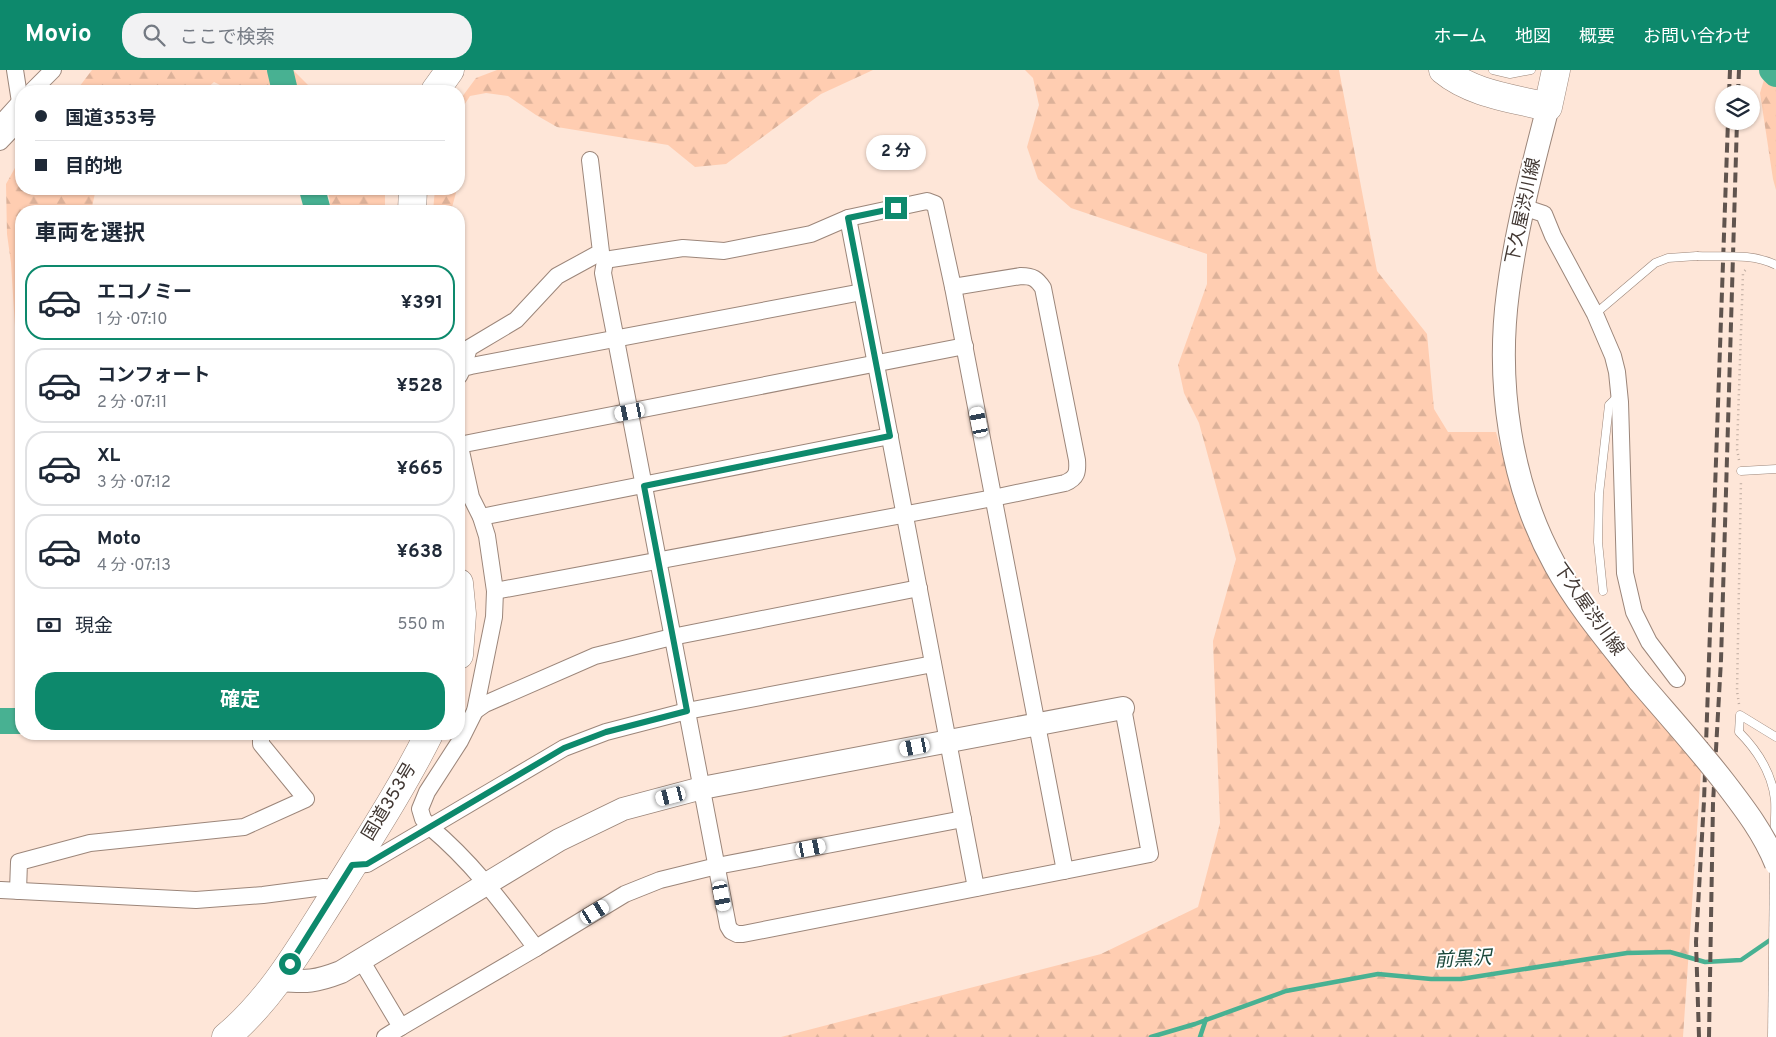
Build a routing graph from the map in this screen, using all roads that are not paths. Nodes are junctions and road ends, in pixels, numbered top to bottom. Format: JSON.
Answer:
{"nodes":[{"id":1,"x":15,"y":70,"type":"edge"},
{"id":2,"x":54,"y":70,"type":"edge"},
{"id":3,"x":450,"y":70,"type":"edge"},
{"id":4,"x":1443,"y":70,"type":"edge"},
{"id":5,"x":1493,"y":70,"type":"edge"},
{"id":6,"x":1531,"y":70,"type":"edge"},
{"id":7,"x":1556,"y":70,"type":"edge"},
{"id":8,"x":20,"y":85,"type":"edge"},
{"id":9,"x":38,"y":85,"type":"edge"},
{"id":10,"x":48,"y":85,"type":"edge"},
{"id":11,"x":439,"y":85,"type":"edge"},
{"id":12,"x":1548,"y":107,"type":"junction"},
{"id":13,"x":15,"y":108,"type":"edge"},
{"id":14,"x":0,"y":124,"type":"edge"},
{"id":15,"x":15,"y":126,"type":"edge"},
{"id":16,"x":0,"y":142,"type":"edge"},
{"id":17,"x":590,"y":160,"type":"dead end"},
{"id":18,"x":1523,"y":206,"type":"junction"},
{"id":19,"x":848,"y":218,"type":"junction"},
{"id":20,"x":1776,"y":264,"type":"edge"},
{"id":21,"x":954,"y":287,"type":"junction"},
{"id":22,"x":862,"y":292,"type":"junction"},
{"id":23,"x":1595,"y":314,"type":"junction"},
{"id":24,"x":616,"y":340,"type":"junction"},
{"id":25,"x":965,"y":346,"type":"junction"},
{"id":26,"x":465,"y":360,"type":"edge"},
{"id":27,"x":876,"y":363,"type":"junction"},
{"id":28,"x":465,"y":371,"type":"edge"},
{"id":29,"x":1619,"y":394,"type":"junction"},
{"id":30,"x":630,"y":412,"type":"junction"},
{"id":31,"x":890,"y":436,"type":"junction"},
{"id":32,"x":465,"y":443,"type":"edge"},
{"id":33,"x":1776,"y":469,"type":"edge"},
{"id":34,"x":465,"y":470,"type":"edge"},
{"id":35,"x":1741,"y":471,"type":"road end"},
{"id":36,"x":644,"y":486,"type":"junction"},
{"id":37,"x":993,"y":498,"type":"junction"},
{"id":38,"x":905,"y":513,"type":"junction"},
{"id":39,"x":481,"y":517,"type":"junction"},
{"id":40,"x":658,"y":561,"type":"junction"},
{"id":41,"x":919,"y":588,"type":"junction"},
{"id":42,"x":1602,"y":590,"type":"dead end"},
{"id":43,"x":495,"y":591,"type":"junction"},
{"id":44,"x":672,"y":637,"type":"junction"},
{"id":45,"x":933,"y":664,"type":"junction"},
{"id":46,"x":1677,"y":678,"type":"dead end"},
{"id":47,"x":1123,"y":708,"type":"joint"},
{"id":48,"x":475,"y":711,"type":"junction"},
{"id":49,"x":687,"y":711,"type":"junction"},
{"id":50,"x":1037,"y":724,"type":"junction"},
{"id":51,"x":465,"y":732,"type":"edge"},
{"id":52,"x":1776,"y":737,"type":"edge"},
{"id":53,"x":261,"y":740,"type":"edge"},
{"id":54,"x":425,"y":740,"type":"edge"},
{"id":55,"x":461,"y":740,"type":"edge"},
{"id":56,"x":947,"y":741,"type":"junction"},
{"id":57,"x":702,"y":788,"type":"junction"},
{"id":58,"x":962,"y":819,"type":"junction"},
{"id":59,"x":430,"y":827,"type":"junction"},
{"id":60,"x":1776,"y":864,"type":"edge"},
{"id":61,"x":352,"y":865,"type":"junction"},
{"id":62,"x":717,"y":866,"type":"junction"},
{"id":63,"x":1065,"y":871,"type":"junction"},
{"id":64,"x":487,"y":884,"type":"junction"},
{"id":65,"x":976,"y":888,"type":"junction"},
{"id":66,"x":337,"y":889,"type":"junction"},
{"id":67,"x":1,"y":890,"type":"dead end"},
{"id":68,"x":18,"y":891,"type":"junction"},
{"id":69,"x":536,"y":948,"type":"junction"},
{"id":70,"x":361,"y":960,"type":"junction"},
{"id":71,"x":280,"y":980,"type":"junction"},
{"id":72,"x":401,"y":1027,"type":"junction"},
{"id":73,"x":226,"y":1037,"type":"edge"},
{"id":74,"x":385,"y":1037,"type":"edge"},
{"id":75,"x":1772,"y":1037,"type":"edge"}],
"edges":[{"from":1,"to":8,"type":"street"},
{"from":2,"to":9,"type":"street"},
{"from":2,"to":10,"type":"street"},
{"from":3,"to":11,"type":"highway"},
{"from":4,"to":12,"type":"highway"},
{"from":5,"to":6,"type":"lane"},
{"from":7,"to":12,"type":"highway"},
{"from":12,"to":18,"type":"street","name":"下久屋渋川線"},
{"from":13,"to":14,"type":"street"},
{"from":15,"to":16,"type":"street"},
{"from":17,"to":26,"type":"street"},
{"from":18,"to":23,"type":"street"},
{"from":18,"to":60,"type":"street","name":"下久屋渋川線","bridge":true},
{"from":19,"to":21,"type":"street"},
{"from":19,"to":22,"type":"street"},
{"from":19,"to":24,"type":"street"},
{"from":20,"to":23,"type":"lane","bridge":true},
{"from":21,"to":25,"type":"street"},
{"from":21,"to":37,"type":"street"},
{"from":22,"to":24,"type":"street"},
{"from":22,"to":27,"type":"street"},
{"from":23,"to":29,"type":"street"},
{"from":24,"to":28,"type":"street"},
{"from":24,"to":30,"type":"street"},
{"from":25,"to":27,"type":"street"},
{"from":25,"to":37,"type":"street"},
{"from":27,"to":30,"type":"street"},
{"from":27,"to":31,"type":"street"},
{"from":29,"to":42,"type":"lane"},
{"from":29,"to":46,"type":"street"},
{"from":30,"to":32,"type":"street"},
{"from":30,"to":36,"type":"street"},
{"from":31,"to":36,"type":"street"},
{"from":31,"to":38,"type":"street"},
{"from":33,"to":35,"type":"lane"},
{"from":34,"to":39,"type":"street"},
{"from":36,"to":39,"type":"street"},
{"from":36,"to":40,"type":"street"},
{"from":37,"to":38,"type":"street"},
{"from":37,"to":50,"type":"street"},
{"from":38,"to":40,"type":"street"},
{"from":38,"to":41,"type":"street"},
{"from":39,"to":43,"type":"street"},
{"from":40,"to":43,"type":"street"},
{"from":40,"to":44,"type":"street"},
{"from":41,"to":44,"type":"street"},
{"from":41,"to":45,"type":"street"},
{"from":43,"to":48,"type":"street"},
{"from":44,"to":48,"type":"street"},
{"from":44,"to":49,"type":"street"},
{"from":45,"to":49,"type":"street"},
{"from":45,"to":56,"type":"street"},
{"from":47,"to":50,"type":"street"},
{"from":47,"to":63,"type":"street"},
{"from":48,"to":51,"type":"street"},
{"from":49,"to":57,"type":"street"},
{"from":49,"to":59,"type":"street"},
{"from":50,"to":56,"type":"street"},
{"from":50,"to":63,"type":"street"},
{"from":52,"to":75,"type":"lane"},
{"from":53,"to":68,"type":"street"},
{"from":54,"to":61,"type":"highway","name":"国道353号"},
{"from":55,"to":59,"type":"street"},
{"from":56,"to":57,"type":"street"},
{"from":56,"to":58,"type":"street"},
{"from":57,"to":62,"type":"street"},
{"from":57,"to":64,"type":"street"},
{"from":58,"to":62,"type":"street"},
{"from":58,"to":65,"type":"street"},
{"from":59,"to":61,"type":"street"},
{"from":59,"to":64,"type":"street"},
{"from":61,"to":66,"type":"highway","name":"国道353号"},
{"from":62,"to":65,"type":"street"},
{"from":62,"to":69,"type":"street"},
{"from":63,"to":65,"type":"street"},
{"from":64,"to":69,"type":"street"},
{"from":64,"to":70,"type":"street"},
{"from":66,"to":68,"type":"street"},
{"from":66,"to":71,"type":"highway","name":"国道353号"},
{"from":67,"to":68,"type":"street"},
{"from":69,"to":72,"type":"street"},
{"from":70,"to":71,"type":"street"},
{"from":70,"to":72,"type":"street"},
{"from":71,"to":73,"type":"highway","name":"国道353号"},
{"from":72,"to":74,"type":"street"}]}
